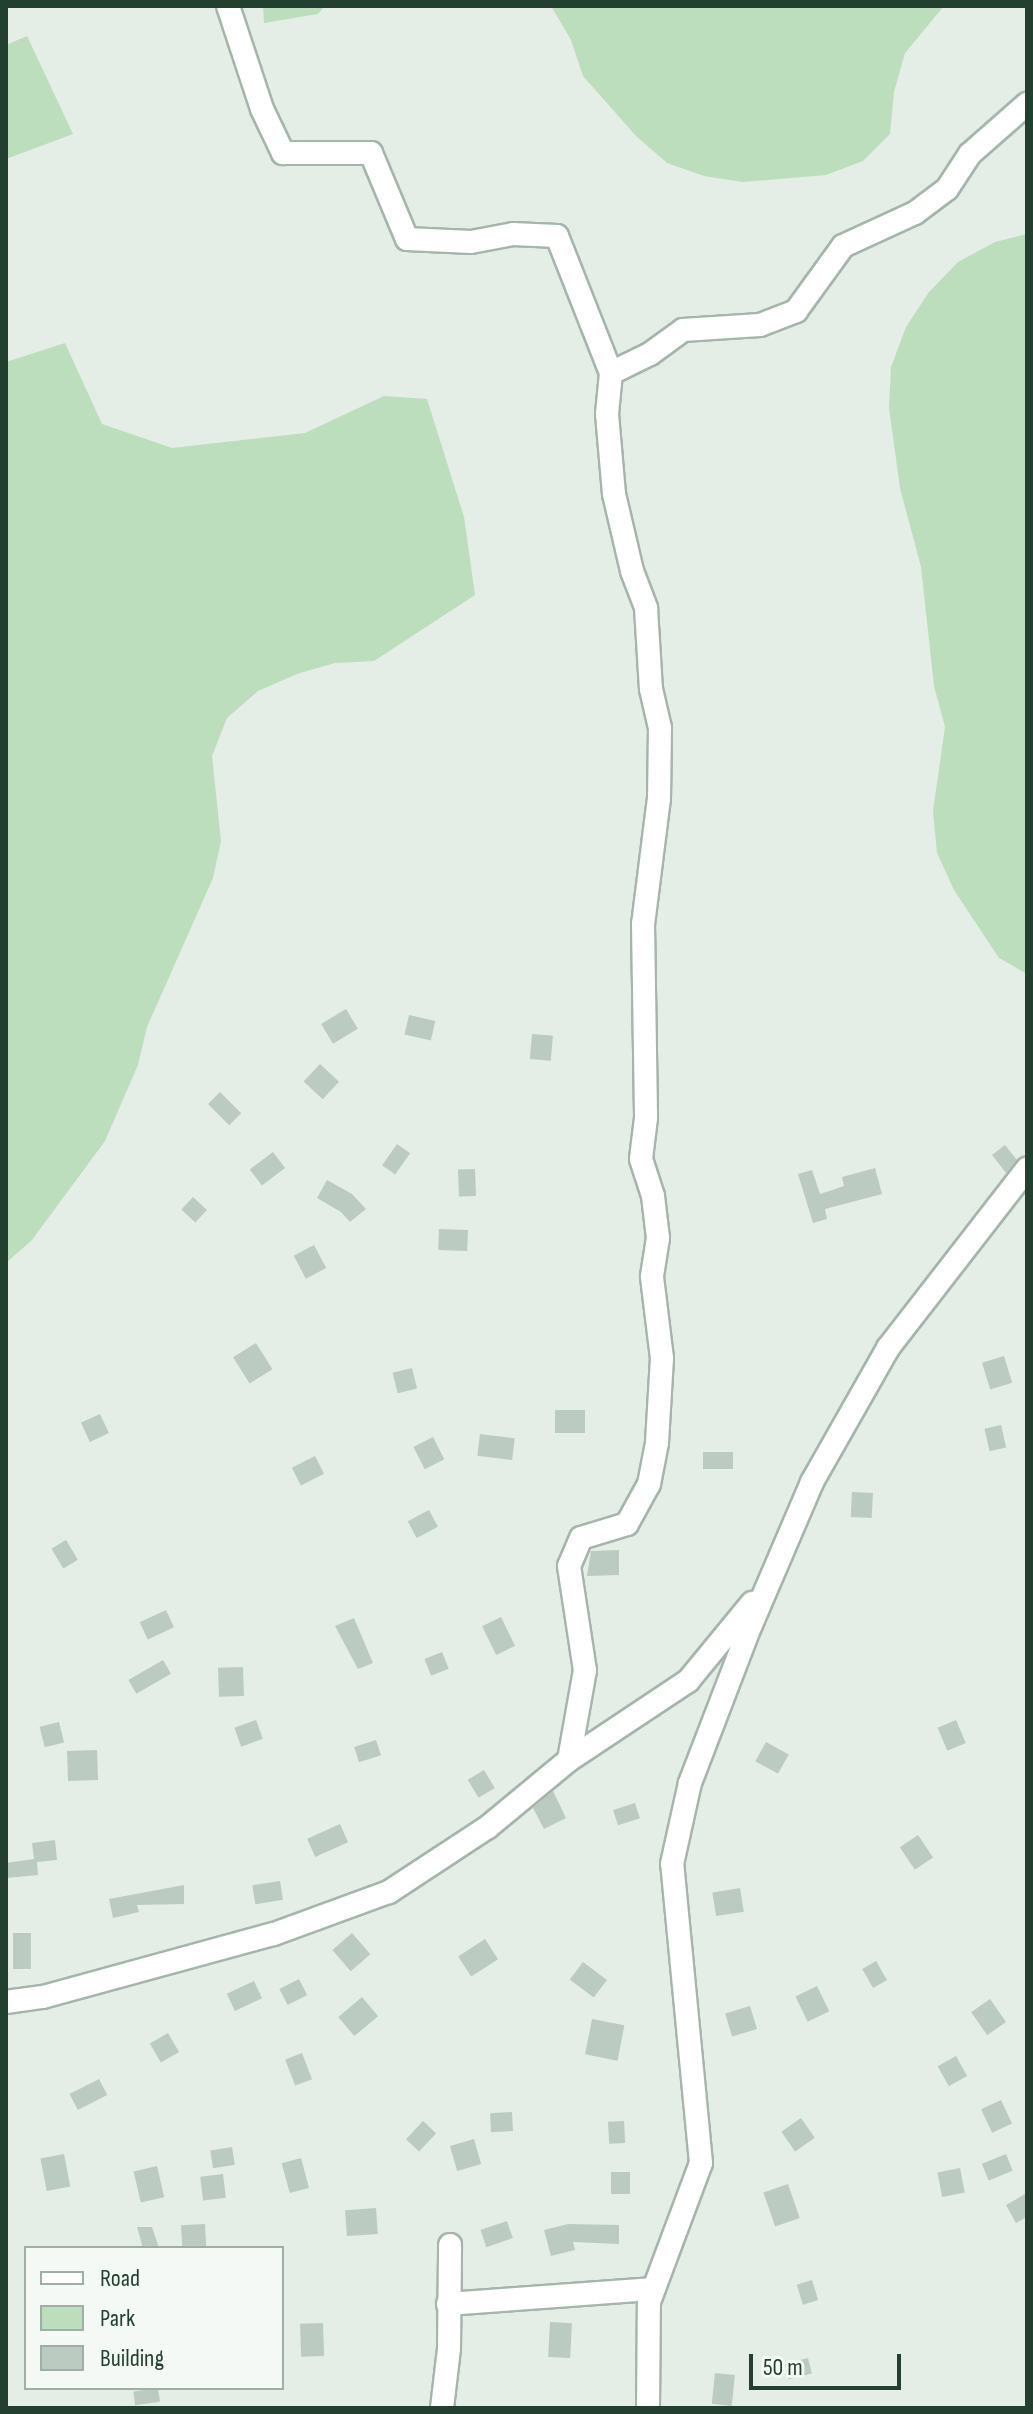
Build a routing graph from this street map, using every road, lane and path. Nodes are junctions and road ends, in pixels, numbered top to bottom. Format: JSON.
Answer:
{"nodes":[{"id":1,"x":228,"y":6,"type":"edge"},
{"id":2,"x":1027,"y":104,"type":"edge"},
{"id":3,"x":611,"y":373,"type":"junction"},
{"id":4,"x":1027,"y":1169,"type":"edge"},
{"id":5,"x":770,"y":1580,"type":"junction"},
{"id":6,"x":569,"y":1760,"type":"junction"},
{"id":7,"x":6,"y":2002,"type":"edge"},
{"id":8,"x":450,"y":2245,"type":"dead end"},
{"id":9,"x":653,"y":2289,"type":"junction"},
{"id":10,"x":448,"y":2304,"type":"junction"},
{"id":11,"x":442,"y":2408,"type":"edge"},
{"id":12,"x":648,"y":2408,"type":"edge"}],
"edges":[{"from":1,"to":3,"type":"street"},
{"from":2,"to":3,"type":"street"},
{"from":3,"to":6,"type":"street"},
{"from":4,"to":5,"type":"street"},
{"from":5,"to":6,"type":"street"},
{"from":5,"to":9,"type":"street"},
{"from":6,"to":7,"type":"street"},
{"from":8,"to":10,"type":"street"},
{"from":9,"to":10,"type":"street"},
{"from":9,"to":12,"type":"street"},
{"from":10,"to":11,"type":"street"}]}
